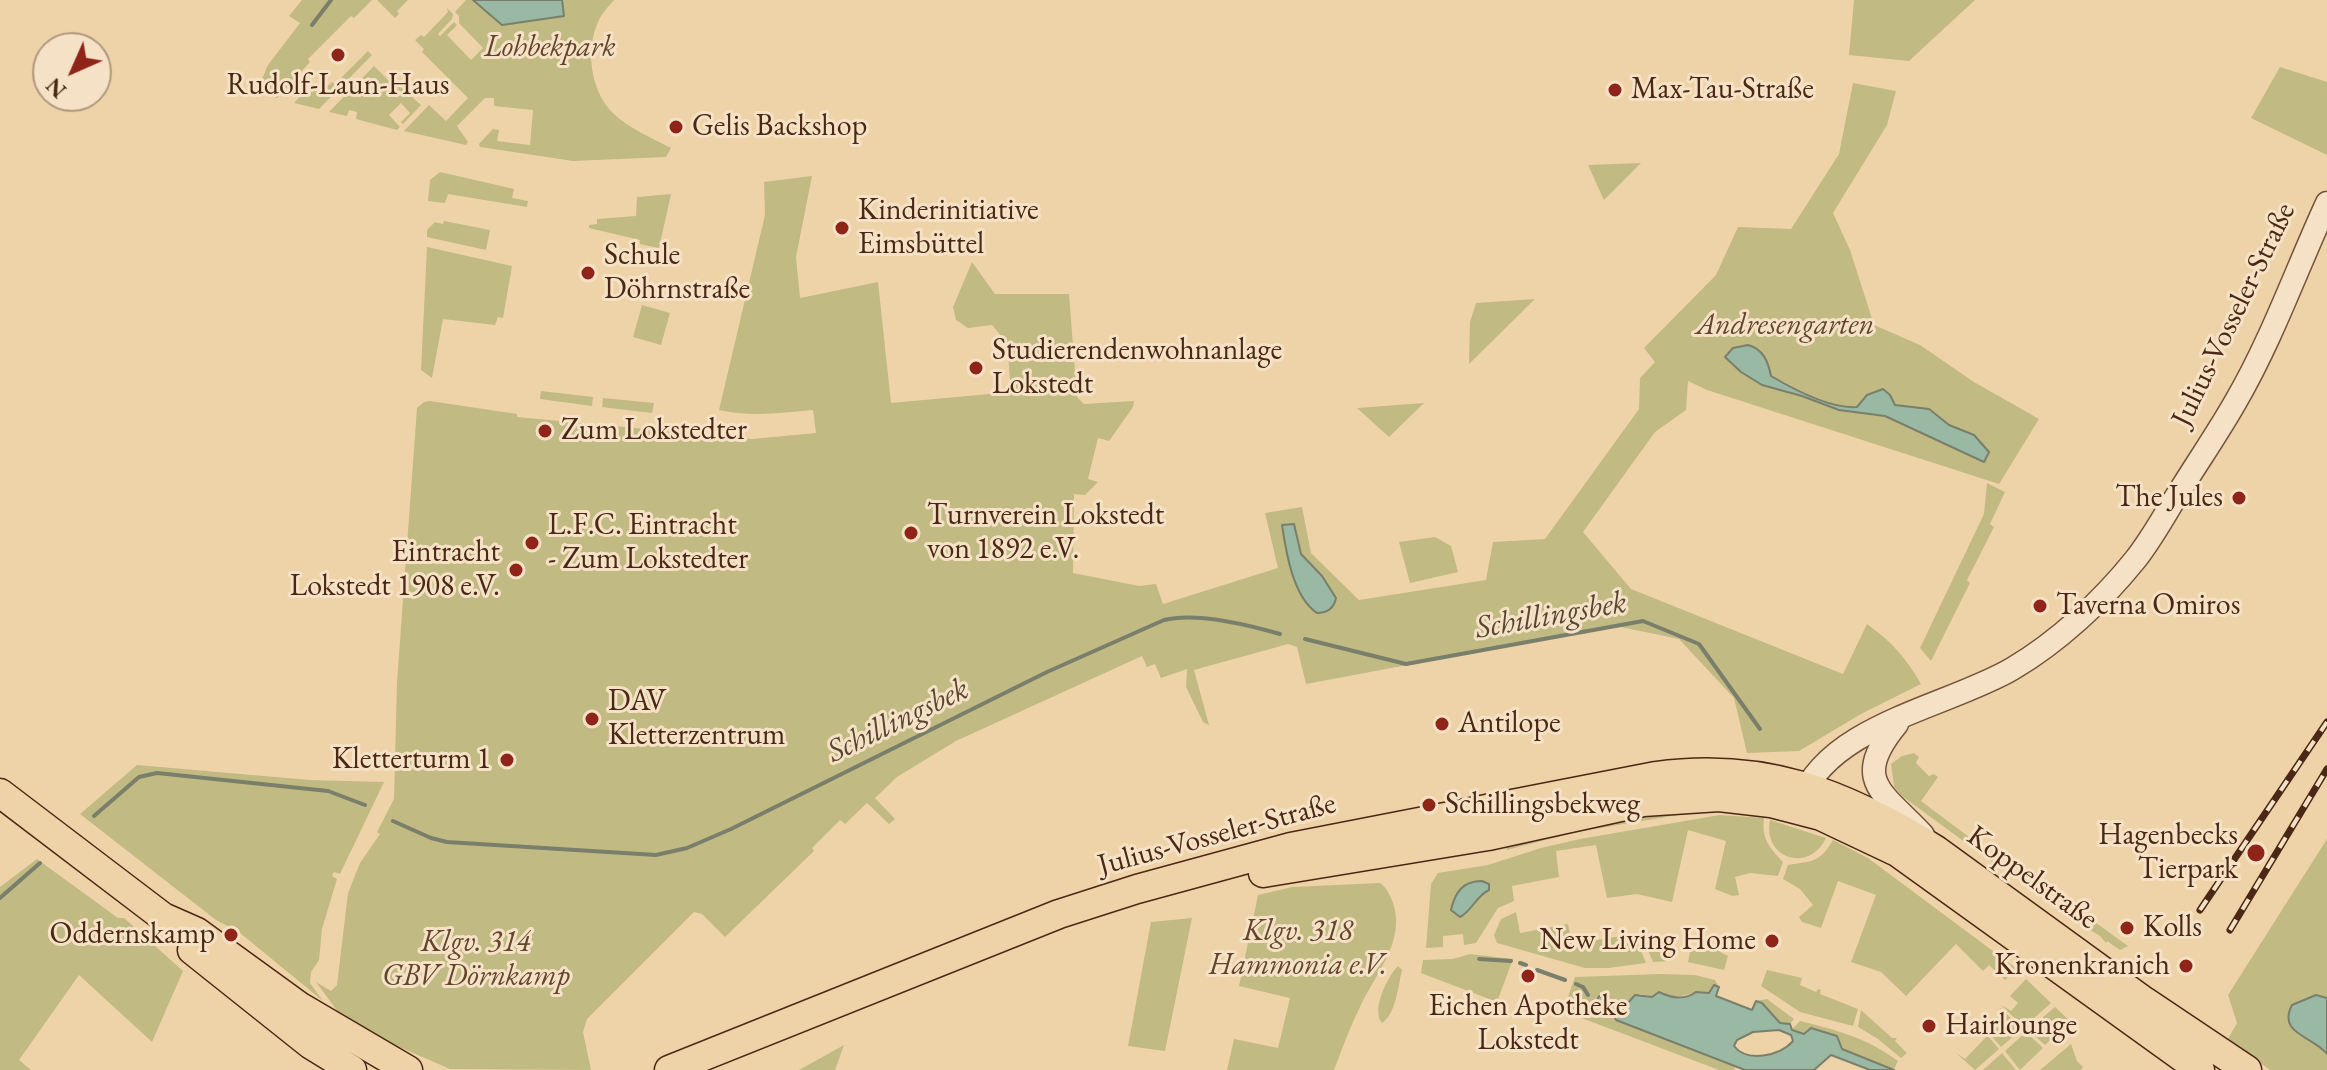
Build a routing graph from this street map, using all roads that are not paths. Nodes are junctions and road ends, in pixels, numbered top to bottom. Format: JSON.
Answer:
{"nodes":[{"id":1,"x":2327,"y":203,"type":"edge"},
{"id":2,"x":1903,"y":717,"type":"junction"},
{"id":3,"x":0,"y":793,"type":"edge"},
{"id":4,"x":1802,"y":798,"type":"junction"},
{"id":5,"x":1936,"y":850,"type":"junction"},
{"id":6,"x":163,"y":917,"type":"junction"},
{"id":7,"x":352,"y":1070,"type":"edge"},
{"id":8,"x":408,"y":1070,"type":"edge"},
{"id":9,"x":669,"y":1070,"type":"edge"},
{"id":10,"x":718,"y":1070,"type":"edge"},
{"id":11,"x":2200,"y":1070,"type":"edge"},
{"id":12,"x":2247,"y":1070,"type":"edge"}],
"edges":[{"from":1,"to":2,"type":"street","name":"Julius-Vosseler-Straße"},
{"from":2,"to":4,"type":"street","name":"Julius-Vosseler-Straße"},
{"from":2,"to":5,"type":"street"},
{"from":3,"to":6,"type":"main road"},
{"from":4,"to":5,"type":"main road","name":"Koppelstraße"},
{"from":4,"to":9,"type":"main road","name":"Julius-Vosseler-Straße"},
{"from":4,"to":10,"type":"main road","name":"Julius-Vosseler-Straße"},
{"from":4,"to":11,"type":"main road","name":"Koppelstraße"},
{"from":5,"to":12,"type":"main road","name":"Koppelstraße"},
{"from":6,"to":7,"type":"main road"},
{"from":6,"to":8,"type":"main road"}]}
